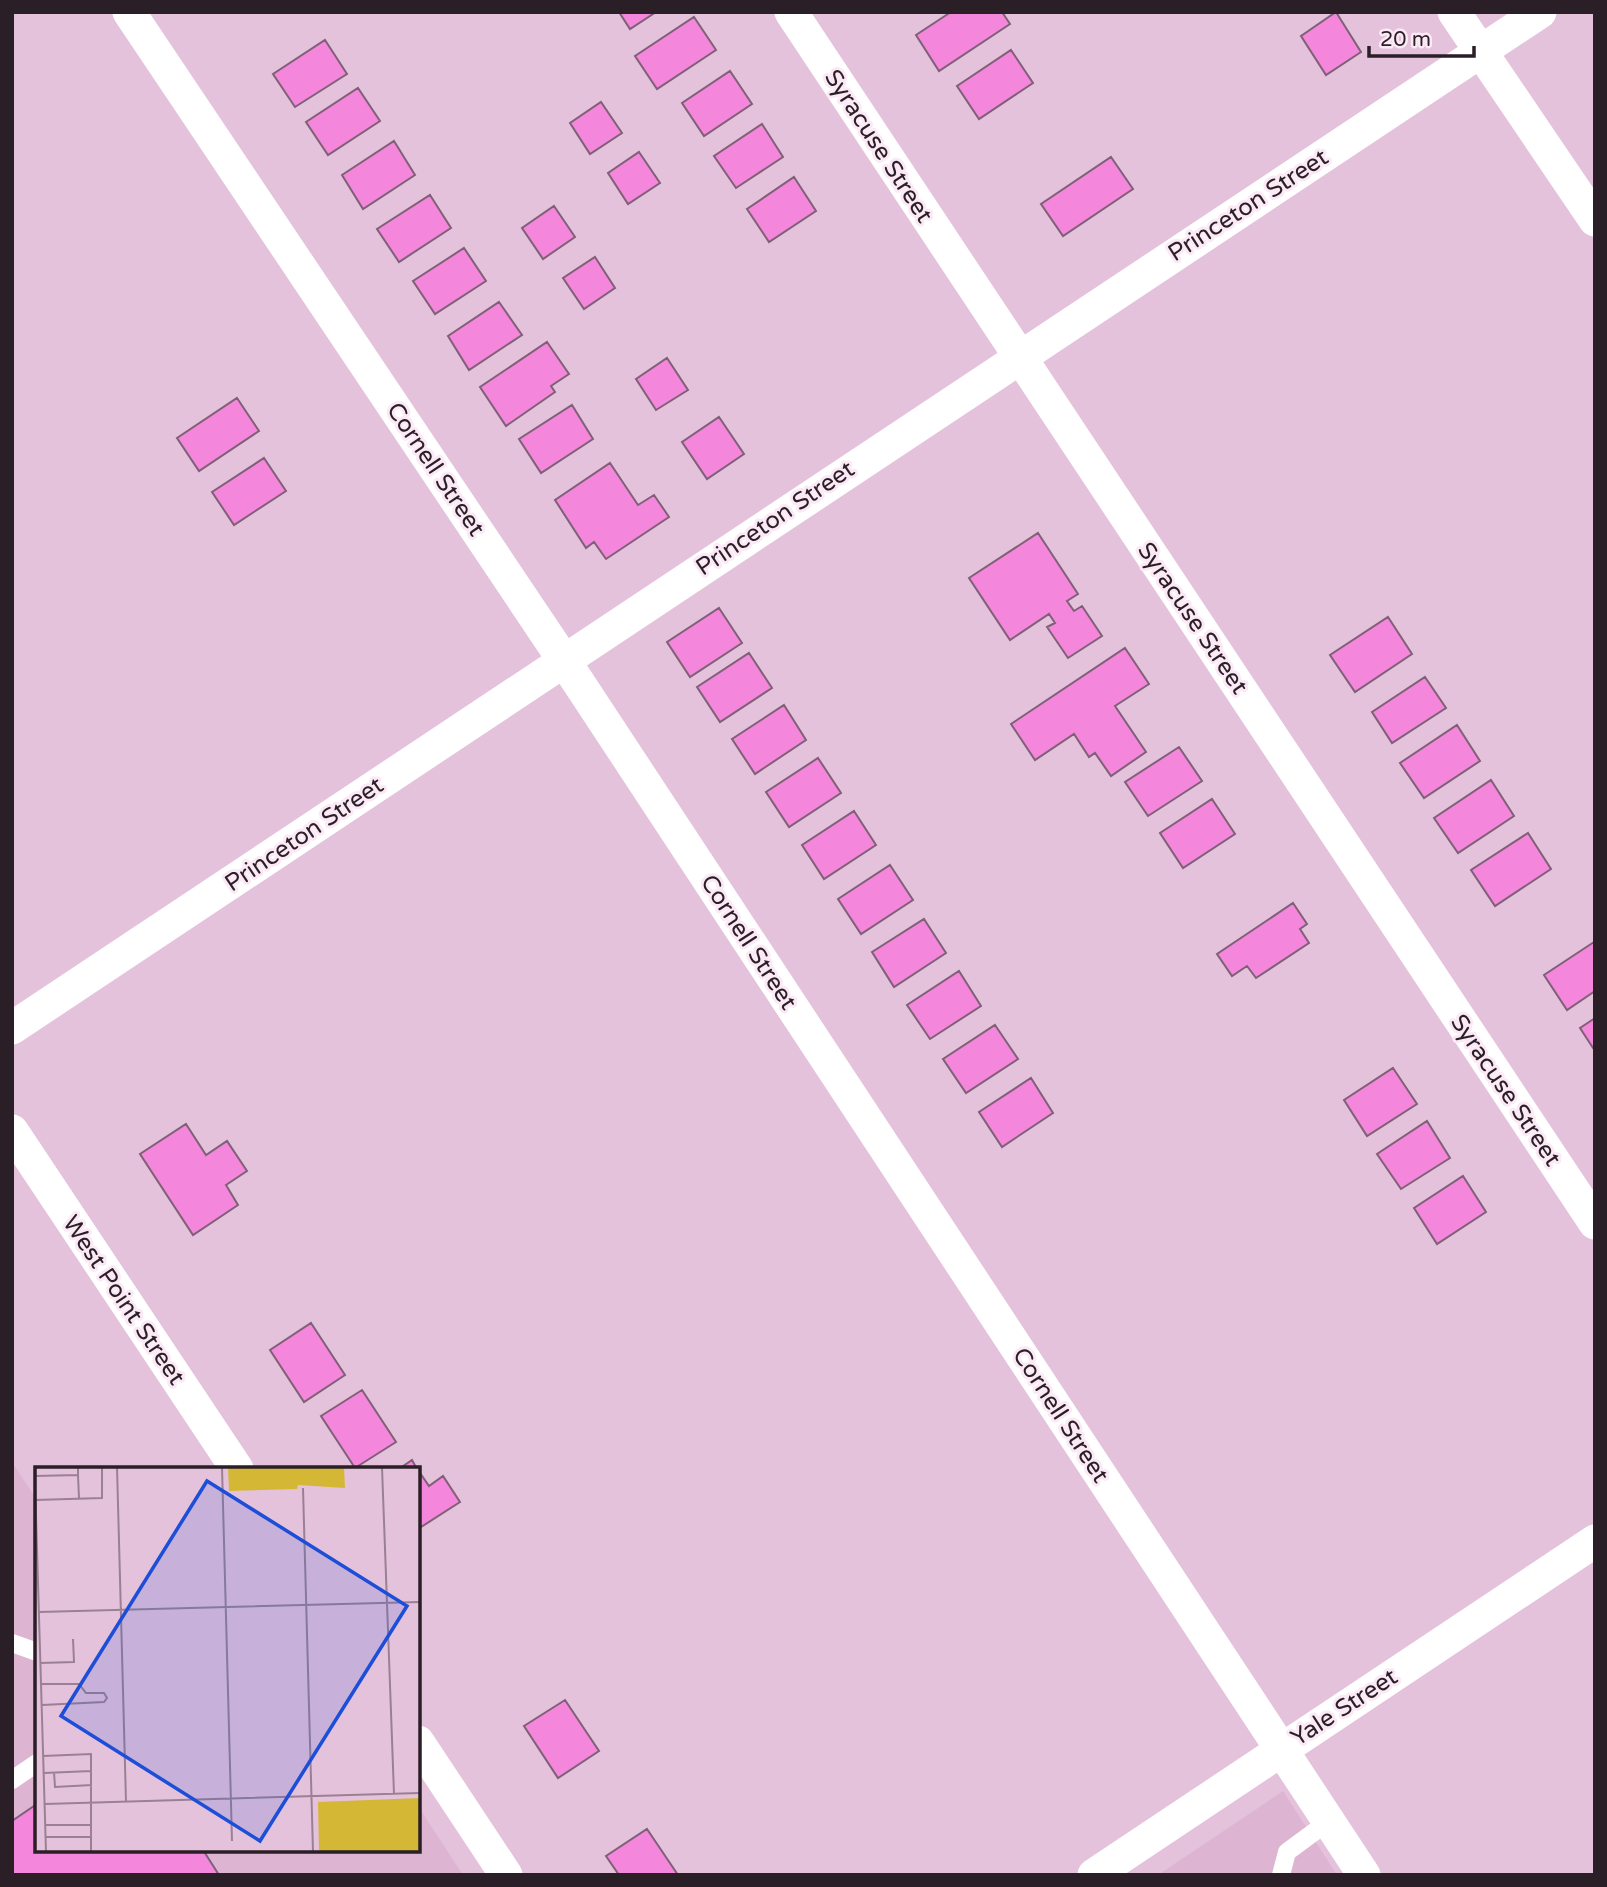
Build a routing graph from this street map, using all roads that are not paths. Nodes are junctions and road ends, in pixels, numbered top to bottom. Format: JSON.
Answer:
{"nodes":[{"id":1,"x":129,"y":12,"type":"edge"},
{"id":2,"x":791,"y":12,"type":"edge"},
{"id":3,"x":1454,"y":12,"type":"edge"},
{"id":4,"x":1540,"y":12,"type":"edge"},
{"id":5,"x":1481,"y":51,"type":"junction"},
{"id":6,"x":1595,"y":220,"type":"edge"},
{"id":7,"x":1019,"y":357,"type":"junction"},
{"id":8,"x":563,"y":659,"type":"junction"},
{"id":9,"x":12,"y":1028,"type":"edge"},
{"id":10,"x":12,"y":1131,"type":"edge"},
{"id":11,"x":1595,"y":1223,"type":"edge"},
{"id":12,"x":236,"y":1467,"type":"edge"},
{"id":13,"x":1595,"y":1541,"type":"edge"},
{"id":14,"x":12,"y":1643,"type":"edge"},
{"id":15,"x":35,"y":1651,"type":"edge"},
{"id":16,"x":420,"y":1745,"type":"edge"},
{"id":17,"x":1280,"y":1748,"type":"junction"},
{"id":18,"x":35,"y":1764,"type":"edge"},
{"id":19,"x":12,"y":1780,"type":"edge"},
{"id":20,"x":1329,"y":1821,"type":"junction"},
{"id":21,"x":506,"y":1875,"type":"edge"},
{"id":22,"x":1094,"y":1875,"type":"edge"},
{"id":23,"x":1281,"y":1875,"type":"edge"},
{"id":24,"x":1364,"y":1875,"type":"edge"}],
"edges":[{"from":1,"to":8,"type":"street","name":"Cornell Street"},
{"from":2,"to":7,"type":"street","name":"Syracuse Street"},
{"from":3,"to":5,"type":"street"},
{"from":4,"to":5,"type":"street","name":"Princeton Street"},
{"from":5,"to":6,"type":"street"},
{"from":5,"to":7,"type":"street","name":"Princeton Street"},
{"from":7,"to":8,"type":"street","name":"Princeton Street"},
{"from":7,"to":11,"type":"street","name":"Syracuse Street"},
{"from":8,"to":9,"type":"street","name":"Princeton Street"},
{"from":8,"to":17,"type":"street","name":"Cornell Street"},
{"from":10,"to":12,"type":"street","name":"West Point Street"},
{"from":13,"to":17,"type":"street","name":"Yale Street"},
{"from":14,"to":15,"type":"lane"},
{"from":16,"to":21,"type":"street"},
{"from":17,"to":20,"type":"street","name":"Cornell Street"},
{"from":17,"to":22,"type":"street","name":"Yale Street"},
{"from":18,"to":19,"type":"lane"},
{"from":20,"to":23,"type":"lane"},
{"from":20,"to":24,"type":"street","name":"Cornell Street"}]}
